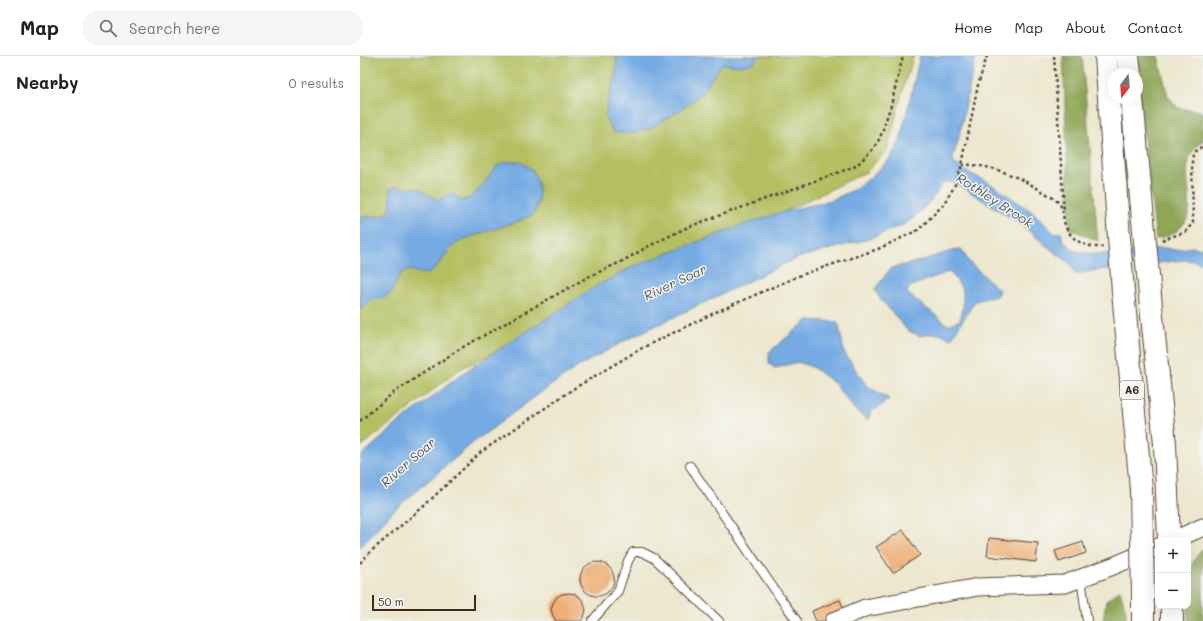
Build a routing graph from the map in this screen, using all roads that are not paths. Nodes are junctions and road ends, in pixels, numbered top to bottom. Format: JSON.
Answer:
{"nodes":[{"id":1,"x":1106,"y":56,"type":"edge"},
{"id":2,"x":1128,"y":56,"type":"edge"},
{"id":3,"x":1129,"y":68,"type":"edge"},
{"id":4,"x":1133,"y":104,"type":"edge"},
{"id":5,"x":690,"y":466,"type":"dead end"},
{"id":6,"x":1203,"y":527,"type":"edge"},
{"id":7,"x":1169,"y":537,"type":"edge"},
{"id":8,"x":1181,"y":537,"type":"edge"},
{"id":9,"x":1155,"y":548,"type":"edge"},
{"id":10,"x":1081,"y":578,"type":"junction"},
{"id":11,"x":1172,"y":609,"type":"edge"},
{"id":12,"x":592,"y":621,"type":"edge"},
{"id":13,"x":719,"y":621,"type":"edge"},
{"id":14,"x":797,"y":621,"type":"edge"},
{"id":15,"x":834,"y":621,"type":"edge"},
{"id":16,"x":1087,"y":621,"type":"edge"},
{"id":17,"x":1143,"y":621,"type":"edge"},
{"id":18,"x":1172,"y":621,"type":"edge"}],
"edges":[{"from":1,"to":17,"type":"highway","number":"A6","bridge":true},
{"from":2,"to":3,"type":"highway"},
{"from":4,"to":7,"type":"highway","number":"A6","bridge":true},
{"from":5,"to":14,"type":"lane"},
{"from":6,"to":8,"type":"street"},
{"from":9,"to":10,"type":"street"},
{"from":10,"to":15,"type":"street"},
{"from":10,"to":16,"type":"lane"},
{"from":11,"to":18,"type":"highway"},
{"from":12,"to":13,"type":"lane"}]}
